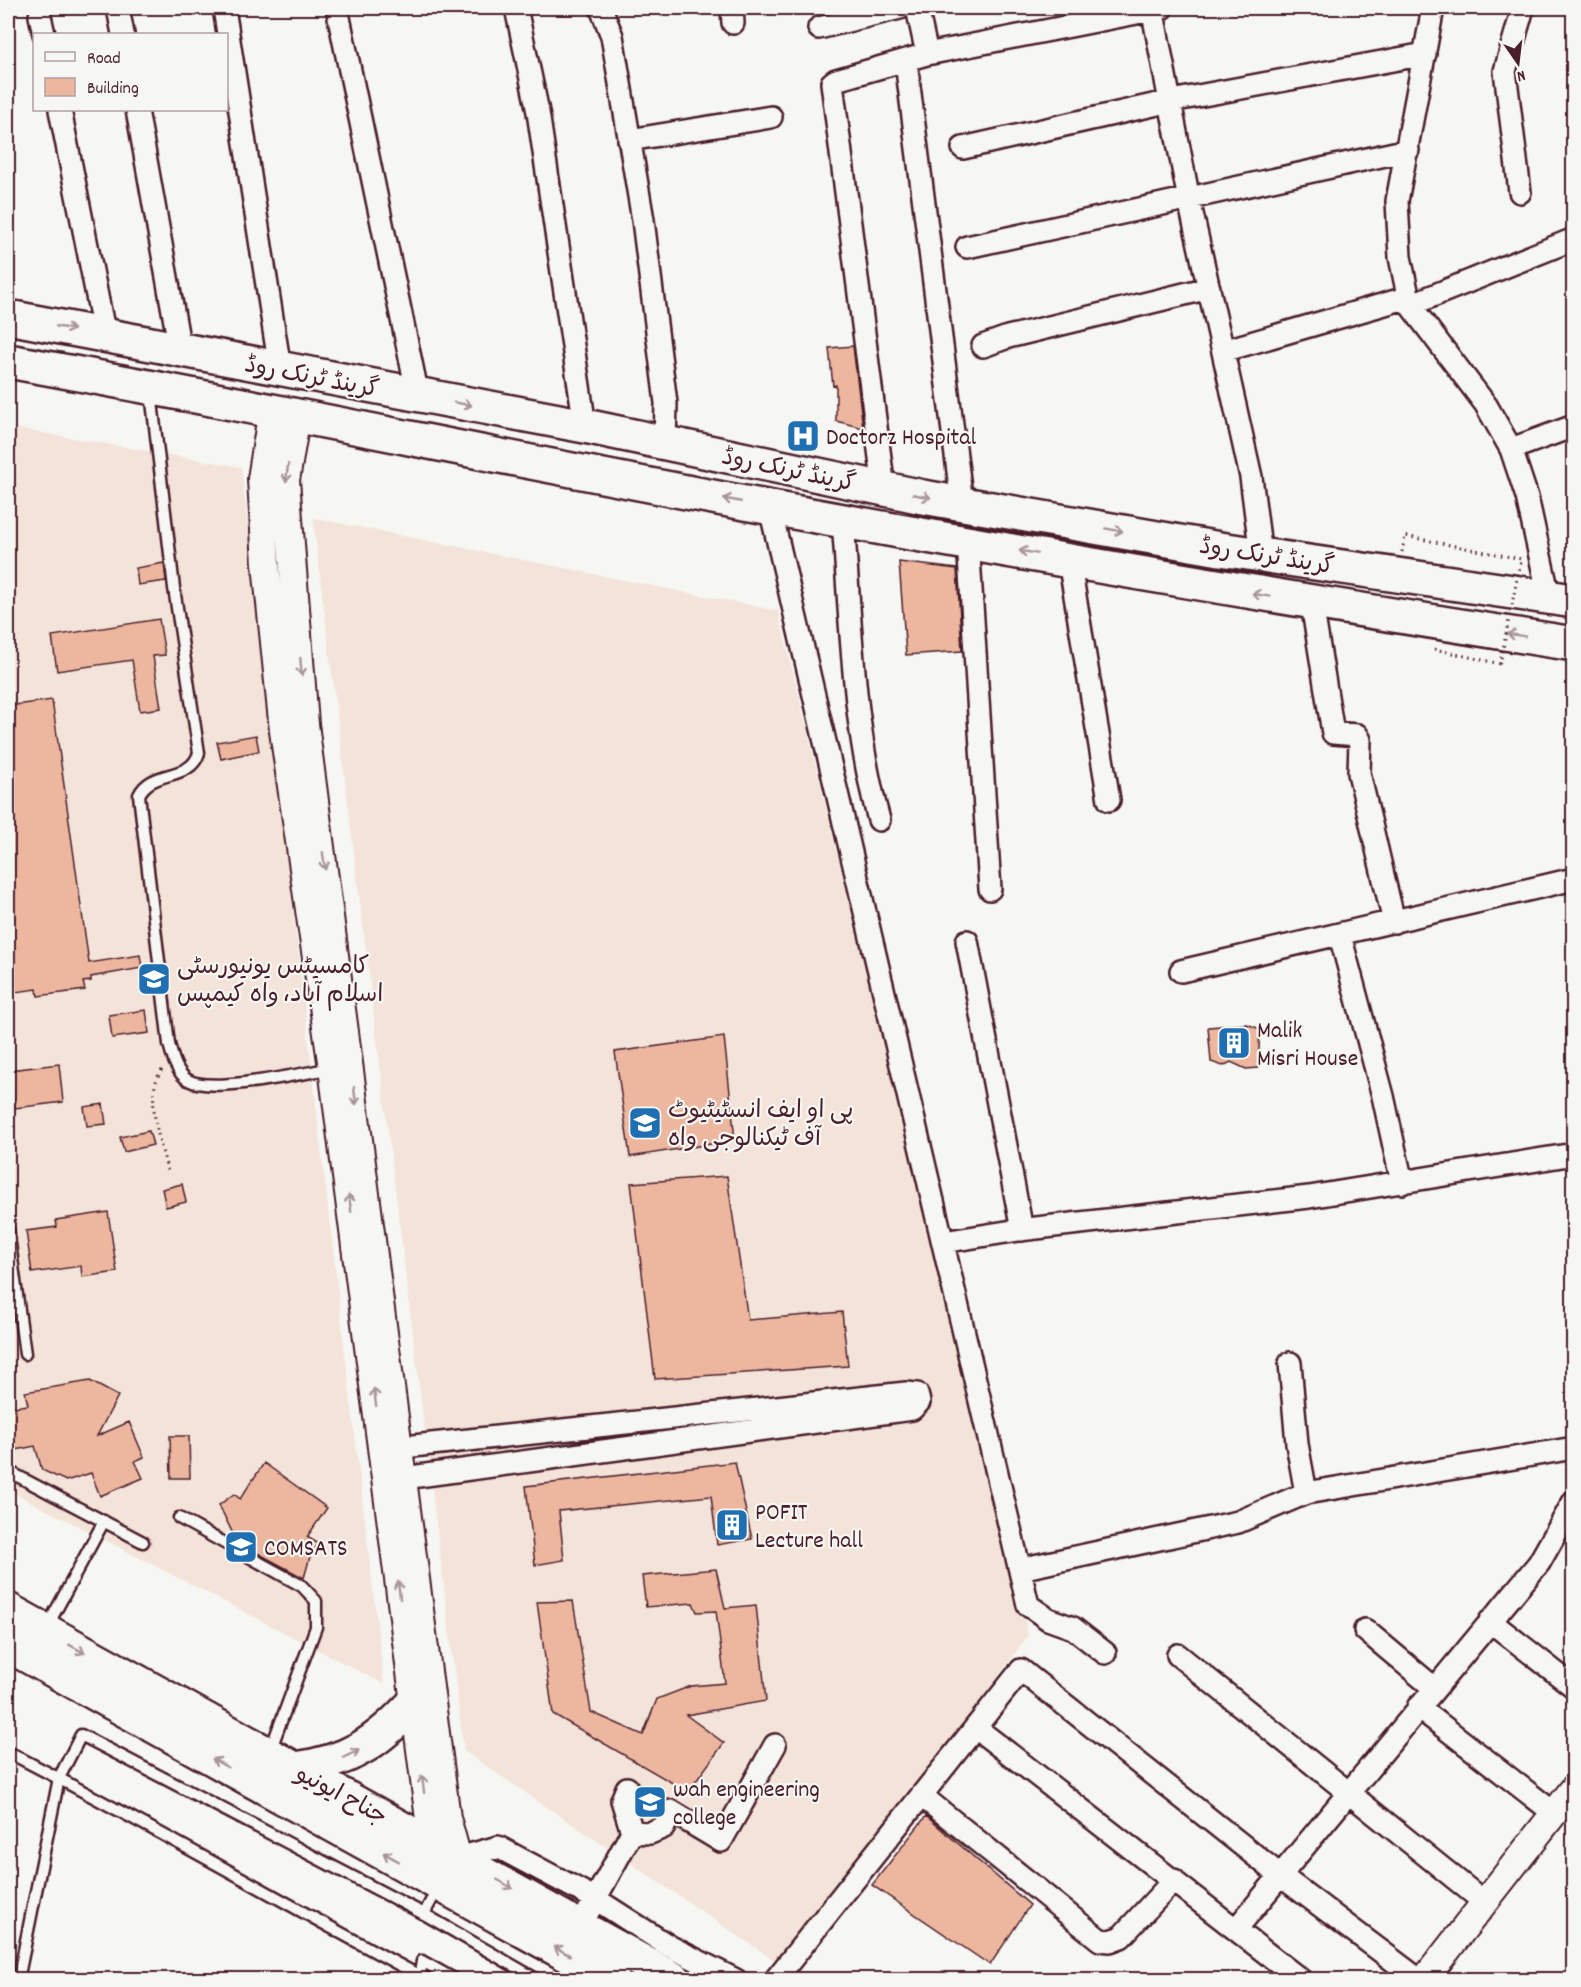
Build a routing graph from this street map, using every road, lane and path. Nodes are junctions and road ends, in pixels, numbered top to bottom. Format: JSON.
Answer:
{"nodes":[{"id":1,"x":118,"y":8,"type":"edge"},
{"id":2,"x":224,"y":8,"type":"edge"},
{"id":3,"x":337,"y":8,"type":"edge"},
{"id":4,"x":516,"y":8,"type":"edge"},
{"id":5,"x":601,"y":8,"type":"edge"},
{"id":6,"x":900,"y":8,"type":"edge"},
{"id":7,"x":917,"y":8,"type":"edge"},
{"id":8,"x":1156,"y":8,"type":"edge"},
{"id":9,"x":1433,"y":8,"type":"edge"},
{"id":10,"x":1523,"y":8,"type":"edge"},
{"id":11,"x":819,"y":28,"type":"dead end"},
{"id":12,"x":123,"y":33,"type":"edge"},
{"id":13,"x":228,"y":33,"type":"edge"},
{"id":14,"x":228,"y":34,"type":"edge"},
{"id":15,"x":927,"y":54,"type":"junction"},
{"id":16,"x":1425,"y":54,"type":"junction"},
{"id":17,"x":906,"y":62,"type":"junction"},
{"id":18,"x":1171,"y":101,"type":"junction"},
{"id":19,"x":60,"y":111,"type":"edge"},
{"id":20,"x":137,"y":111,"type":"edge"},
{"id":21,"x":771,"y":117,"type":"dead end"},
{"id":22,"x":629,"y":140,"type":"junction"},
{"id":23,"x":963,"y":148,"type":"dead end"},
{"id":24,"x":1408,"y":150,"type":"junction"},
{"id":25,"x":1520,"y":192,"type":"dead end"},
{"id":26,"x":1189,"y":200,"type":"junction"},
{"id":27,"x":1574,"y":239,"type":"edge"},
{"id":28,"x":967,"y":247,"type":"dead end"},
{"id":29,"x":1209,"y":288,"type":"junction"},
{"id":30,"x":1409,"y":301,"type":"junction"},
{"id":31,"x":8,"y":317,"type":"edge"},
{"id":32,"x":105,"y":336,"type":"junction"},
{"id":33,"x":983,"y":346,"type":"dead end"},
{"id":34,"x":180,"y":350,"type":"junction"},
{"id":35,"x":1223,"y":351,"type":"junction"},
{"id":36,"x":8,"y":361,"type":"edge"},
{"id":37,"x":280,"y":369,"type":"junction"},
{"id":38,"x":151,"y":386,"type":"junction"},
{"id":39,"x":384,"y":389,"type":"junction"},
{"id":40,"x":418,"y":396,"type":"junction"},
{"id":41,"x":284,"y":412,"type":"junction"},
{"id":42,"x":585,"y":426,"type":"junction"},
{"id":43,"x":1574,"y":426,"type":"edge"},
{"id":44,"x":373,"y":431,"type":"junction"},
{"id":45,"x":665,"y":444,"type":"junction"},
{"id":46,"x":1511,"y":449,"type":"junction"},
{"id":47,"x":884,"y":489,"type":"junction"},
{"id":48,"x":962,"y":503,"type":"junction"},
{"id":49,"x":770,"y":508,"type":"junction"},
{"id":50,"x":843,"y":521,"type":"junction"},
{"id":51,"x":1416,"y":538,"type":"dead end"},
{"id":52,"x":968,"y":542,"type":"junction"},
{"id":53,"x":1261,"y":555,"type":"junction"},
{"id":54,"x":1069,"y":560,"type":"junction"},
{"id":55,"x":1561,"y":599,"type":"edge"},
{"id":56,"x":1312,"y":604,"type":"junction"},
{"id":57,"x":1574,"y":644,"type":"edge"},
{"id":58,"x":1429,"y":648,"type":"dead end"},
{"id":59,"x":1109,"y":800,"type":"dead end"},
{"id":60,"x":879,"y":820,"type":"dead end"},
{"id":61,"x":1574,"y":879,"type":"edge"},
{"id":62,"x":990,"y":889,"type":"dead end"},
{"id":63,"x":1394,"y":922,"type":"junction"},
{"id":64,"x":1340,"y":935,"type":"junction"},
{"id":65,"x":967,"y":940,"type":"dead end"},
{"id":66,"x":1181,"y":971,"type":"dead end"},
{"id":67,"x":172,"y":1056,"type":"junction"},
{"id":68,"x":342,"y":1067,"type":"junction"},
{"id":69,"x":1574,"y":1154,"type":"edge"},
{"id":70,"x":168,"y":1172,"type":"dead end"},
{"id":71,"x":1402,"y":1183,"type":"junction"},
{"id":72,"x":8,"y":1229,"type":"edge"},
{"id":73,"x":1022,"y":1230,"type":"junction"},
{"id":74,"x":943,"y":1242,"type":"junction"},
{"id":75,"x":25,"y":1354,"type":"dead end"},
{"id":76,"x":1290,"y":1363,"type":"dead end"},
{"id":77,"x":391,"y":1448,"type":"junction"},
{"id":78,"x":1574,"y":1448,"type":"edge"},
{"id":79,"x":8,"y":1471,"type":"edge"},
{"id":80,"x":395,"y":1479,"type":"junction"},
{"id":81,"x":1306,"y":1493,"type":"junction"},
{"id":82,"x":1574,"y":1501,"type":"edge"},
{"id":83,"x":179,"y":1518,"type":"dead end"},
{"id":84,"x":104,"y":1521,"type":"junction"},
{"id":85,"x":1566,"y":1534,"type":"edge"},
{"id":86,"x":143,"y":1542,"type":"dead end"},
{"id":87,"x":1020,"y":1569,"type":"junction"},
{"id":88,"x":8,"y":1610,"type":"edge"},
{"id":89,"x":1490,"y":1621,"type":"junction"},
{"id":90,"x":1365,"y":1630,"type":"dead end"},
{"id":91,"x":45,"y":1631,"type":"junction"},
{"id":92,"x":8,"y":1645,"type":"edge"},
{"id":93,"x":1105,"y":1653,"type":"dead end"},
{"id":94,"x":1178,"y":1655,"type":"dead end"},
{"id":95,"x":1574,"y":1687,"type":"edge"},
{"id":96,"x":1434,"y":1688,"type":"junction"},
{"id":97,"x":423,"y":1703,"type":"junction"},
{"id":98,"x":1418,"y":1707,"type":"junction"},
{"id":99,"x":976,"y":1728,"type":"junction"},
{"id":100,"x":775,"y":1745,"type":"dead end"},
{"id":101,"x":8,"y":1752,"type":"edge"},
{"id":102,"x":282,"y":1762,"type":"junction"},
{"id":103,"x":59,"y":1778,"type":"junction"},
{"id":104,"x":627,"y":1788,"type":"dead end"},
{"id":105,"x":1574,"y":1788,"type":"edge"},
{"id":106,"x":1348,"y":1791,"type":"junction"},
{"id":107,"x":922,"y":1796,"type":"junction"},
{"id":108,"x":1554,"y":1813,"type":"junction"},
{"id":109,"x":632,"y":1832,"type":"junction"},
{"id":110,"x":430,"y":1842,"type":"junction"},
{"id":111,"x":449,"y":1871,"type":"junction"},
{"id":112,"x":1281,"y":1876,"type":"junction"},
{"id":113,"x":1174,"y":1880,"type":"junction"},
{"id":114,"x":594,"y":1898,"type":"junction"},
{"id":115,"x":1484,"y":1902,"type":"junction"},
{"id":116,"x":424,"y":1914,"type":"junction"},
{"id":117,"x":580,"y":1927,"type":"junction"},
{"id":118,"x":1236,"y":1928,"type":"junction"},
{"id":119,"x":420,"y":1978,"type":"edge"},
{"id":120,"x":18,"y":1980,"type":"edge"},
{"id":121,"x":456,"y":1980,"type":"edge"},
{"id":122,"x":538,"y":1980,"type":"edge"},
{"id":123,"x":613,"y":1980,"type":"edge"},
{"id":124,"x":675,"y":1980,"type":"edge"},
{"id":125,"x":736,"y":1980,"type":"edge"},
{"id":126,"x":775,"y":1980,"type":"edge"},
{"id":127,"x":1301,"y":1980,"type":"edge"},
{"id":128,"x":1419,"y":1980,"type":"edge"},
{"id":129,"x":1424,"y":1980,"type":"edge"}],
"edges":[{"from":1,"to":12,"type":"street"},
{"from":2,"to":13,"type":"street"},
{"from":3,"to":40,"type":"street"},
{"from":4,"to":42,"type":"street"},
{"from":5,"to":22,"type":"street"},
{"from":6,"to":11,"type":"street"},
{"from":7,"to":15,"type":"street"},
{"from":8,"to":15,"type":"street"},
{"from":8,"to":18,"type":"street"},
{"from":9,"to":16,"type":"street"},
{"from":10,"to":25,"type":"street"},
{"from":14,"to":37,"type":"street"},
{"from":15,"to":17,"type":"street"},
{"from":16,"to":18,"type":"street"},
{"from":16,"to":24,"type":"street"},
{"from":17,"to":47,"type":"street"},
{"from":17,"to":48,"type":"street"},
{"from":18,"to":23,"type":"street"},
{"from":18,"to":26,"type":"street"},
{"from":19,"to":32,"type":"street"},
{"from":20,"to":34,"type":"street"},
{"from":21,"to":22,"type":"street"},
{"from":22,"to":45,"type":"street"},
{"from":24,"to":26,"type":"street"},
{"from":24,"to":30,"type":"street"},
{"from":26,"to":28,"type":"street"},
{"from":26,"to":29,"type":"street"},
{"from":27,"to":30,"type":"street"},
{"from":29,"to":33,"type":"street"},
{"from":29,"to":35,"type":"street"},
{"from":30,"to":35,"type":"street"},
{"from":30,"to":46,"type":"street"},
{"from":31,"to":32,"type":"main road","name":"گرینڈ ٹرنک روڈ","one_way":true},
{"from":32,"to":34,"type":"main road","name":"گرینڈ ٹرنک روڈ"},
{"from":34,"to":37,"type":"main road","name":"گرینڈ ٹرنک روڈ"},
{"from":35,"to":53,"type":"street"},
{"from":36,"to":38,"type":"main road","name":"گرینڈ ٹرنک روڈ"},
{"from":37,"to":39,"type":"main road","name":"گرینڈ ٹرنک روڈ"},
{"from":38,"to":41,"type":"main road","name":"گرینڈ ٹرنک روڈ"},
{"from":38,"to":67,"type":"lane"},
{"from":39,"to":40,"type":"main road","name":"گرینڈ ٹرنک روڈ"},
{"from":39,"to":44,"type":"main road"},
{"from":40,"to":42,"type":"main road","name":"گرینڈ ٹرنک روڈ","one_way":true},
{"from":41,"to":44,"type":"main road","name":"گرینڈ ٹرنک روڈ"},
{"from":41,"to":68,"type":"street"},
{"from":42,"to":45,"type":"main road","name":"گرینڈ ٹرنک روڈ"},
{"from":43,"to":46,"type":"street"},
{"from":49,"to":44,"type":"main road","name":"گرینڈ ٹرنک روڈ","one_way":true},
{"from":45,"to":47,"type":"main road","name":"گرینڈ ٹرنک روڈ"},
{"from":46,"to":55,"type":"street"},
{"from":47,"to":48,"type":"main road","name":"گرینڈ ٹرنک روڈ","one_way":true},
{"from":48,"to":53,"type":"main road","name":"گرینڈ ٹرنک روڈ","one_way":true},
{"from":49,"to":50,"type":"main road","name":"گرینڈ ٹرنک روڈ"},
{"from":49,"to":74,"type":"street"},
{"from":50,"to":52,"type":"main road","name":"گرینڈ ٹرنک روڈ"},
{"from":50,"to":60,"type":"street"},
{"from":51,"to":58,"type":"path","bridge":true},
{"from":54,"to":52,"type":"main road","name":"گرینڈ ٹرنک روڈ","one_way":true},
{"from":52,"to":62,"type":"street"},
{"from":53,"to":55,"type":"main road","name":"گرینڈ ٹرنک روڈ"},
{"from":56,"to":54,"type":"main road","name":"گرینڈ ٹرنک روڈ","one_way":true},
{"from":54,"to":59,"type":"street"},
{"from":57,"to":56,"type":"main road","name":"گرینڈ ٹرنک روڈ","one_way":true},
{"from":56,"to":63,"type":"street"},
{"from":61,"to":63,"type":"street"},
{"from":63,"to":64,"type":"street"},
{"from":64,"to":66,"type":"street"},
{"from":64,"to":71,"type":"street"},
{"from":65,"to":73,"type":"street"},
{"from":67,"to":68,"type":"lane"},
{"from":67,"to":70,"type":"path"},
{"from":68,"to":77,"type":"street"},
{"from":69,"to":71,"type":"street"},
{"from":71,"to":73,"type":"street"},
{"from":72,"to":75,"type":"lane"},
{"from":73,"to":74,"type":"street"},
{"from":74,"to":87,"type":"street"},
{"from":76,"to":81,"type":"street"},
{"from":77,"to":80,"type":"street"},
{"from":77,"to":80,"type":"street"},
{"from":78,"to":81,"type":"street"},
{"from":79,"to":84,"type":"lane"},
{"from":80,"to":97,"type":"street"},
{"from":81,"to":87,"type":"street"},
{"from":82,"to":85,"type":"street"},
{"from":83,"to":102,"type":"lane"},
{"from":84,"to":86,"type":"lane"},
{"from":84,"to":91,"type":"lane"},
{"from":85,"to":89,"type":"street"},
{"from":87,"to":93,"type":"street"},
{"from":88,"to":91,"type":"main road","name":"جناح ایونیو"},
{"from":89,"to":95,"type":"street"},
{"from":89,"to":96,"type":"street"},
{"from":90,"to":96,"type":"street"},
{"from":91,"to":102,"type":"main road","name":"جناح ایونیو","one_way":true},
{"from":111,"to":92,"type":"main road","name":"جناح ایونیو","one_way":true},
{"from":94,"to":106,"type":"street"},
{"from":96,"to":98,"type":"street"},
{"from":102,"to":97,"type":"main road","one_way":true},
{"from":110,"to":97,"type":"street","one_way":true},
{"from":97,"to":111,"type":"street"},
{"from":98,"to":106,"type":"street"},
{"from":98,"to":108,"type":"street"},
{"from":99,"to":107,"type":"street"},
{"from":99,"to":112,"type":"street"},
{"from":99,"to":113,"type":"street"},
{"from":100,"to":109,"type":"street"},
{"from":101,"to":103,"type":"lane"},
{"from":102,"to":110,"type":"main road","name":"جناح ایونیو"},
{"from":103,"to":116,"type":"lane"},
{"from":103,"to":119,"type":"lane"},
{"from":103,"to":120,"type":"lane"},
{"from":104,"to":109,"type":"street"},
{"from":105,"to":108,"type":"street"},
{"from":106,"to":112,"type":"street"},
{"from":106,"to":115,"type":"street"},
{"from":107,"to":113,"type":"street"},
{"from":107,"to":126,"type":"street"},
{"from":108,"to":115,"type":"street"},
{"from":109,"to":114,"type":"street"},
{"from":110,"to":111,"type":"main road","name":"جناح ایونیو"},
{"from":111,"to":114,"type":"street"},
{"from":111,"to":116,"type":"lane"},
{"from":111,"to":117,"type":"main road","name":"جناح ایونیو","one_way":true},
{"from":123,"to":111,"type":"main road","name":"جناح ایونیو","one_way":true},
{"from":112,"to":118,"type":"street"},
{"from":112,"to":128,"type":"street"},
{"from":113,"to":118,"type":"street"},
{"from":114,"to":117,"type":"street"},
{"from":114,"to":125,"type":"street"},
{"from":115,"to":129,"type":"street"},
{"from":116,"to":122,"type":"lane"},
{"from":117,"to":124,"type":"main road","name":"جناح ایونیو"},
{"from":118,"to":127,"type":"street"},
{"from":119,"to":121,"type":"lane"}]}
